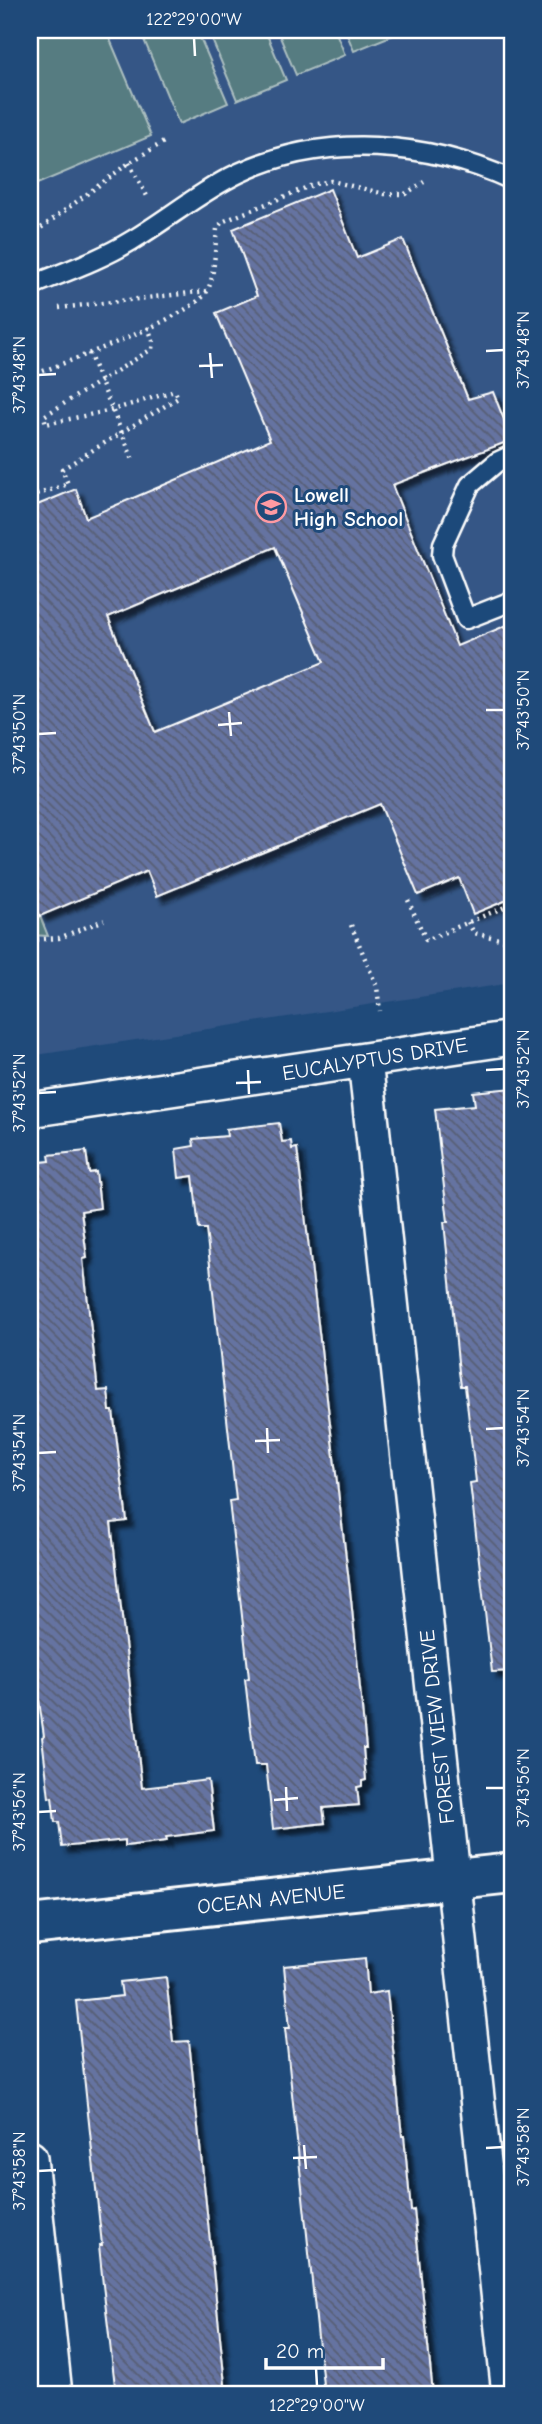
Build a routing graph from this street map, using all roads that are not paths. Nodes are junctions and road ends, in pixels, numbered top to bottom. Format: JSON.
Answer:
{"nodes":[{"id":1,"x":512,"y":180,"type":"edge"},
{"id":2,"x":30,"y":286,"type":"edge"},
{"id":3,"x":512,"y":454,"type":"edge"},
{"id":4,"x":512,"y":601,"type":"edge"},
{"id":5,"x":512,"y":1038,"type":"edge"},
{"id":6,"x":365,"y":1060,"type":"junction"},
{"id":7,"x":30,"y":1110,"type":"edge"},
{"id":8,"x":512,"y":1873,"type":"edge"},
{"id":9,"x":454,"y":1879,"type":"junction"},
{"id":10,"x":30,"y":1925,"type":"edge"},
{"id":11,"x":30,"y":2158,"type":"edge"},
{"id":12,"x":55,"y":2394,"type":"edge"},
{"id":13,"x":509,"y":2394,"type":"edge"}],
"edges":[{"from":1,"to":2,"type":"lane"},
{"from":3,"to":4,"type":"lane"},
{"from":5,"to":6,"type":"street","name":"EUCALYPTUS DRIVE"},
{"from":6,"to":7,"type":"street","name":"EUCALYPTUS DRIVE"},
{"from":6,"to":9,"type":"street","name":"FOREST VIEW DRIVE"},
{"from":8,"to":9,"type":"street","name":"OCEAN AVENUE"},
{"from":9,"to":10,"type":"street","name":"OCEAN AVENUE"},
{"from":9,"to":13,"type":"street","name":"FOREST VIEW DRIVE"},
{"from":11,"to":12,"type":"street"}]}
